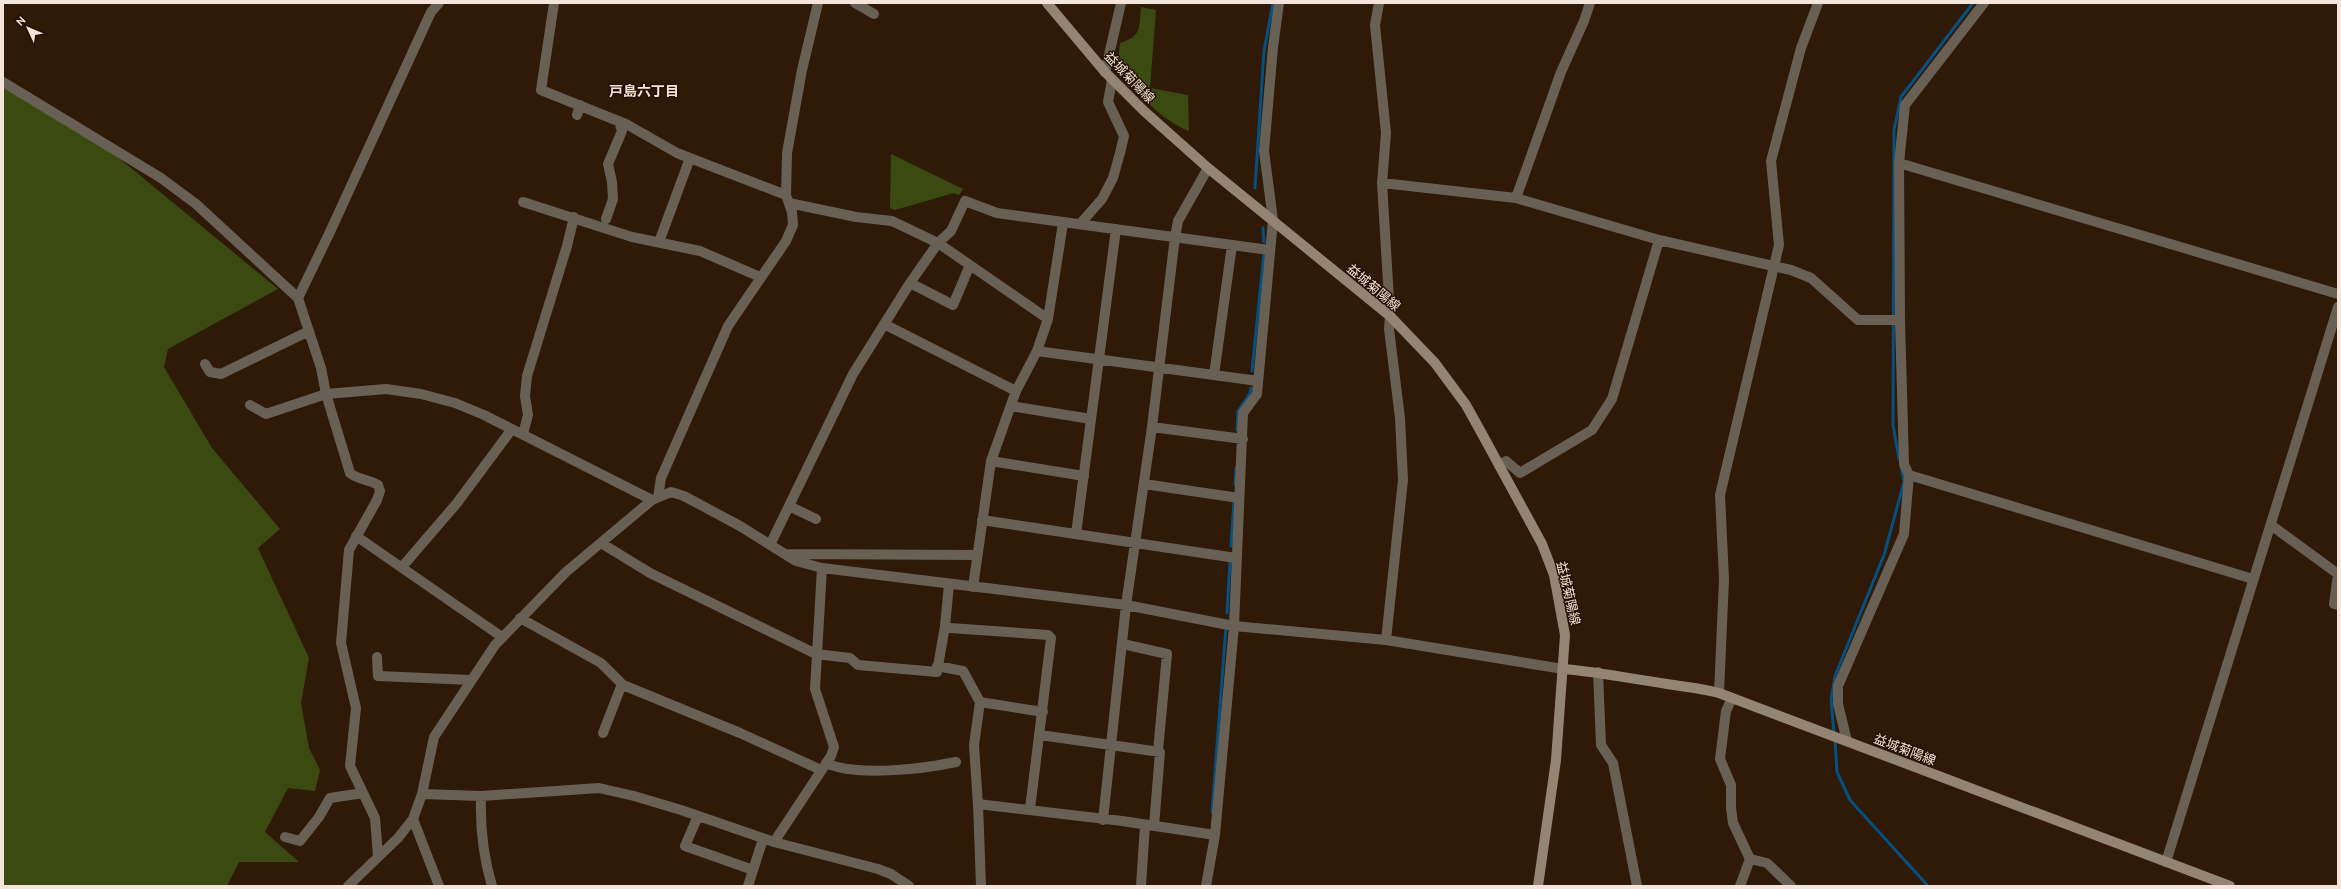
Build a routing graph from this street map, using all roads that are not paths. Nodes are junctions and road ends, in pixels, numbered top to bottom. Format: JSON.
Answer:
{"nodes":[{"id":1,"x":439,"y":3,"type":"edge"},
{"id":2,"x":554,"y":3,"type":"edge"},
{"id":3,"x":818,"y":3,"type":"edge"},
{"id":4,"x":855,"y":3,"type":"edge"},
{"id":5,"x":1048,"y":3,"type":"edge"},
{"id":6,"x":1121,"y":3,"type":"edge"},
{"id":7,"x":1279,"y":3,"type":"edge"},
{"id":8,"x":1379,"y":3,"type":"edge"},
{"id":9,"x":1590,"y":3,"type":"edge"},
{"id":10,"x":1818,"y":3,"type":"edge"},
{"id":11,"x":1984,"y":3,"type":"edge"},
{"id":12,"x":874,"y":14,"type":"dead end"},
{"id":13,"x":1109,"y":76,"type":"junction"},
{"id":14,"x":3,"y":82,"type":"edge"},
{"id":15,"x":619,"y":121,"type":"junction"},
{"id":16,"x":690,"y":158,"type":"junction"},
{"id":17,"x":1898,"y":163,"type":"junction"},
{"id":18,"x":1208,"y":168,"type":"junction"},
{"id":19,"x":1382,"y":183,"type":"junction"},
{"id":20,"x":1516,"y":198,"type":"junction"},
{"id":21,"x":788,"y":199,"type":"junction"},
{"id":22,"x":523,"y":202,"type":"dead end"},
{"id":23,"x":574,"y":217,"type":"junction"},
{"id":24,"x":606,"y":218,"type":"dead end"},
{"id":25,"x":1273,"y":220,"type":"junction"},
{"id":26,"x":1063,"y":223,"type":"junction"},
{"id":27,"x":1080,"y":224,"type":"junction"},
{"id":28,"x":1116,"y":229,"type":"junction"},
{"id":29,"x":1175,"y":237,"type":"junction"},
{"id":30,"x":1659,"y":240,"type":"junction"},
{"id":31,"x":660,"y":242,"type":"junction"},
{"id":32,"x":938,"y":243,"type":"junction"},
{"id":33,"x":1232,"y":245,"type":"junction"},
{"id":34,"x":1269,"y":250,"type":"junction"},
{"id":35,"x":1772,"y":265,"type":"junction"},
{"id":36,"x":970,"y":266,"type":"junction"},
{"id":37,"x":760,"y":277,"type":"junction"},
{"id":38,"x":910,"y":283,"type":"junction"},
{"id":39,"x":2338,"y":294,"type":"edge"},
{"id":40,"x":298,"y":298,"type":"junction"},
{"id":41,"x":2338,"y":307,"type":"edge"},
{"id":42,"x":1390,"y":316,"type":"junction"},
{"id":43,"x":1048,"y":319,"type":"junction"},
{"id":44,"x":1894,"y":320,"type":"junction"},
{"id":45,"x":884,"y":324,"type":"junction"},
{"id":46,"x":309,"y":331,"type":"junction"},
{"id":47,"x":1037,"y":351,"type":"junction"},
{"id":48,"x":1099,"y":359,"type":"junction"},
{"id":49,"x":205,"y":364,"type":"dead end"},
{"id":50,"x":1159,"y":367,"type":"junction"},
{"id":51,"x":1214,"y":375,"type":"junction"},
{"id":52,"x":1258,"y":381,"type":"junction"},
{"id":53,"x":1016,"y":391,"type":"junction"},
{"id":54,"x":326,"y":394,"type":"junction"},
{"id":55,"x":250,"y":405,"type":"dead end"},
{"id":56,"x":1011,"y":406,"type":"junction"},
{"id":57,"x":1091,"y":419,"type":"junction"},
{"id":58,"x":1152,"y":427,"type":"junction"},
{"id":59,"x":512,"y":429,"type":"junction"},
{"id":60,"x":523,"y":434,"type":"junction"},
{"id":61,"x":1243,"y":439,"type":"junction"},
{"id":62,"x":991,"y":461,"type":"junction"},
{"id":63,"x":1499,"y":465,"type":"junction"},
{"id":64,"x":1909,"y":475,"type":"junction"},
{"id":65,"x":1084,"y":476,"type":"junction"},
{"id":66,"x":1144,"y":484,"type":"junction"},
{"id":67,"x":655,"y":498,"type":"junction"},
{"id":68,"x":1239,"y":498,"type":"junction"},
{"id":69,"x":789,"y":506,"type":"junction"},
{"id":70,"x":816,"y":519,"type":"dead end"},
{"id":71,"x":982,"y":520,"type":"junction"},
{"id":72,"x":2271,"y":525,"type":"junction"},
{"id":73,"x":1076,"y":534,"type":"junction"},
{"id":74,"x":356,"y":536,"type":"junction"},
{"id":75,"x":601,"y":542,"type":"junction"},
{"id":76,"x":1137,"y":542,"type":"junction"},
{"id":77,"x":770,"y":544,"type":"junction"},
{"id":78,"x":786,"y":554,"type":"junction"},
{"id":79,"x":977,"y":555,"type":"junction"},
{"id":80,"x":1236,"y":558,"type":"junction"},
{"id":81,"x":402,"y":567,"type":"junction"},
{"id":82,"x":822,"y":568,"type":"junction"},
{"id":83,"x":2253,"y":579,"type":"junction"},
{"id":84,"x":949,"y":584,"type":"junction"},
{"id":85,"x":973,"y":587,"type":"junction"},
{"id":86,"x":1126,"y":605,"type":"junction"},
{"id":87,"x":2338,"y":605,"type":"edge"},
{"id":88,"x":520,"y":618,"type":"junction"},
{"id":89,"x":946,"y":626,"type":"junction"},
{"id":90,"x":1234,"y":626,"type":"junction"},
{"id":91,"x":502,"y":637,"type":"junction"},
{"id":92,"x":1386,"y":640,"type":"junction"},
{"id":93,"x":1123,"y":644,"type":"junction"},
{"id":94,"x":816,"y":654,"type":"junction"},
{"id":95,"x":377,"y":657,"type":"dead end"},
{"id":96,"x":937,"y":666,"type":"junction"},
{"id":97,"x":1563,"y":669,"type":"junction"},
{"id":98,"x":1598,"y":672,"type":"junction"},
{"id":99,"x":471,"y":680,"type":"junction"},
{"id":100,"x":622,"y":684,"type":"junction"},
{"id":101,"x":1719,"y":693,"type":"junction"},
{"id":102,"x":1732,"y":698,"type":"junction"},
{"id":103,"x":980,"y":702,"type":"junction"},
{"id":104,"x":1043,"y":712,"type":"junction"},
{"id":105,"x":603,"y":733,"type":"dead end"},
{"id":106,"x":1040,"y":735,"type":"junction"},
{"id":107,"x":1844,"y":740,"type":"junction"},
{"id":108,"x":1112,"y":744,"type":"junction"},
{"id":109,"x":1158,"y":751,"type":"junction"},
{"id":110,"x":956,"y":762,"type":"dead end"},
{"id":111,"x":824,"y":767,"type":"junction"},
{"id":112,"x":363,"y":792,"type":"junction"},
{"id":113,"x":422,"y":794,"type":"junction"},
{"id":114,"x":481,"y":796,"type":"junction"},
{"id":115,"x":978,"y":805,"type":"junction"},
{"id":116,"x":1030,"y":809,"type":"junction"},
{"id":117,"x":698,"y":816,"type":"junction"},
{"id":118,"x":413,"y":819,"type":"junction"},
{"id":119,"x":1103,"y":820,"type":"junction"},
{"id":120,"x":1150,"y":825,"type":"junction"},
{"id":121,"x":1215,"y":835,"type":"junction"},
{"id":122,"x":285,"y":837,"type":"dead end"},
{"id":123,"x":763,"y":839,"type":"junction"},
{"id":124,"x":774,"y":842,"type":"junction"},
{"id":125,"x":378,"y":856,"type":"junction"},
{"id":126,"x":1750,"y":859,"type":"junction"},
{"id":127,"x":2166,"y":862,"type":"junction"},
{"id":128,"x":753,"y":870,"type":"junction"},
{"id":129,"x":348,"y":886,"type":"edge"},
{"id":130,"x":439,"y":886,"type":"edge"},
{"id":131,"x":492,"y":886,"type":"edge"},
{"id":132,"x":748,"y":886,"type":"edge"},
{"id":133,"x":909,"y":886,"type":"edge"},
{"id":134,"x":981,"y":886,"type":"edge"},
{"id":135,"x":1141,"y":886,"type":"edge"},
{"id":136,"x":1206,"y":886,"type":"edge"},
{"id":137,"x":1538,"y":886,"type":"edge"},
{"id":138,"x":1637,"y":886,"type":"edge"},
{"id":139,"x":1740,"y":886,"type":"edge"},
{"id":140,"x":1791,"y":886,"type":"edge"},
{"id":141,"x":2230,"y":886,"type":"edge"}],
"edges":[{"from":1,"to":40,"type":"street"},
{"from":2,"to":15,"type":"street"},
{"from":3,"to":21,"type":"street"},
{"from":4,"to":12,"type":"street"},
{"from":5,"to":13,"type":"main road","name":"益城菊陽線"},
{"from":6,"to":13,"type":"street"},
{"from":7,"to":25,"type":"street"},
{"from":8,"to":19,"type":"street"},
{"from":9,"to":20,"type":"street"},
{"from":10,"to":35,"type":"street"},
{"from":11,"to":17,"type":"street"},
{"from":13,"to":18,"type":"main road","name":"益城菊陽線"},
{"from":13,"to":27,"type":"street"},
{"from":14,"to":40,"type":"street"},
{"from":15,"to":16,"type":"street"},
{"from":15,"to":24,"type":"street"},
{"from":16,"to":21,"type":"street"},
{"from":16,"to":31,"type":"street"},
{"from":17,"to":39,"type":"street"},
{"from":17,"to":44,"type":"street"},
{"from":18,"to":25,"type":"main road","name":"益城菊陽線"},
{"from":18,"to":29,"type":"street"},
{"from":19,"to":20,"type":"street"},
{"from":19,"to":42,"type":"street"},
{"from":20,"to":30,"type":"street"},
{"from":21,"to":32,"type":"street"},
{"from":21,"to":37,"type":"street"},
{"from":22,"to":23,"type":"street"},
{"from":23,"to":31,"type":"street"},
{"from":23,"to":60,"type":"street"},
{"from":25,"to":34,"type":"street"},
{"from":25,"to":42,"type":"main road","name":"益城菊陽線"},
{"from":26,"to":27,"type":"street"},
{"from":26,"to":32,"type":"street"},
{"from":26,"to":43,"type":"street"},
{"from":27,"to":28,"type":"street"},
{"from":28,"to":29,"type":"street"},
{"from":28,"to":48,"type":"street"},
{"from":29,"to":33,"type":"street"},
{"from":29,"to":50,"type":"street"},
{"from":30,"to":35,"type":"street"},
{"from":30,"to":63,"type":"street"},
{"from":31,"to":37,"type":"street"},
{"from":32,"to":36,"type":"street"},
{"from":32,"to":38,"type":"street"},
{"from":33,"to":34,"type":"street"},
{"from":33,"to":51,"type":"street"},
{"from":34,"to":52,"type":"street"},
{"from":35,"to":44,"type":"street"},
{"from":35,"to":101,"type":"street"},
{"from":36,"to":38,"type":"street"},
{"from":36,"to":43,"type":"street"},
{"from":37,"to":67,"type":"street"},
{"from":38,"to":45,"type":"street"},
{"from":40,"to":46,"type":"street"},
{"from":41,"to":72,"type":"street"},
{"from":42,"to":63,"type":"main road","name":"益城菊陽線"},
{"from":42,"to":92,"type":"street"},
{"from":43,"to":47,"type":"street"},
{"from":44,"to":64,"type":"street"},
{"from":45,"to":53,"type":"street"},
{"from":45,"to":69,"type":"street"},
{"from":46,"to":49,"type":"street"},
{"from":46,"to":54,"type":"street"},
{"from":47,"to":48,"type":"street"},
{"from":47,"to":53,"type":"street"},
{"from":48,"to":50,"type":"street"},
{"from":48,"to":57,"type":"street"},
{"from":50,"to":51,"type":"street"},
{"from":50,"to":58,"type":"street"},
{"from":51,"to":52,"type":"street"},
{"from":52,"to":61,"type":"street"},
{"from":53,"to":56,"type":"street"},
{"from":54,"to":55,"type":"street"},
{"from":54,"to":59,"type":"street"},
{"from":54,"to":74,"type":"street"},
{"from":56,"to":57,"type":"street"},
{"from":56,"to":62,"type":"street"},
{"from":57,"to":65,"type":"street"},
{"from":58,"to":61,"type":"street"},
{"from":58,"to":66,"type":"street"},
{"from":59,"to":60,"type":"street"},
{"from":59,"to":81,"type":"street"},
{"from":60,"to":67,"type":"street"},
{"from":61,"to":68,"type":"street"},
{"from":62,"to":65,"type":"street"},
{"from":62,"to":71,"type":"street"},
{"from":63,"to":97,"type":"main road","name":"益城菊陽線"},
{"from":64,"to":83,"type":"street"},
{"from":64,"to":107,"type":"street"},
{"from":65,"to":73,"type":"street"},
{"from":66,"to":68,"type":"street"},
{"from":66,"to":76,"type":"street"},
{"from":67,"to":75,"type":"street"},
{"from":67,"to":77,"type":"street"},
{"from":68,"to":80,"type":"street"},
{"from":69,"to":70,"type":"street"},
{"from":69,"to":77,"type":"street"},
{"from":71,"to":73,"type":"street"},
{"from":71,"to":79,"type":"street"},
{"from":72,"to":83,"type":"street"},
{"from":72,"to":87,"type":"street"},
{"from":73,"to":76,"type":"street"},
{"from":74,"to":81,"type":"street"},
{"from":74,"to":112,"type":"street"},
{"from":75,"to":88,"type":"street"},
{"from":75,"to":94,"type":"street"},
{"from":76,"to":80,"type":"street"},
{"from":76,"to":86,"type":"street"},
{"from":77,"to":78,"type":"street"},
{"from":78,"to":79,"type":"street"},
{"from":78,"to":82,"type":"street"},
{"from":79,"to":85,"type":"street"},
{"from":80,"to":90,"type":"street"},
{"from":81,"to":91,"type":"street"},
{"from":82,"to":84,"type":"street"},
{"from":82,"to":94,"type":"street"},
{"from":83,"to":127,"type":"street"},
{"from":84,"to":85,"type":"street"},
{"from":84,"to":89,"type":"street"},
{"from":85,"to":86,"type":"street"},
{"from":86,"to":90,"type":"street"},
{"from":86,"to":93,"type":"street"},
{"from":88,"to":91,"type":"street"},
{"from":88,"to":100,"type":"street"},
{"from":89,"to":96,"type":"street"},
{"from":89,"to":104,"type":"street"},
{"from":90,"to":92,"type":"street"},
{"from":90,"to":121,"type":"street"},
{"from":91,"to":99,"type":"street"},
{"from":92,"to":97,"type":"street"},
{"from":93,"to":108,"type":"street"},
{"from":93,"to":109,"type":"street"},
{"from":94,"to":96,"type":"street"},
{"from":94,"to":111,"type":"street"},
{"from":95,"to":99,"type":"street"},
{"from":96,"to":103,"type":"street"},
{"from":97,"to":98,"type":"main road","name":"益城菊陽線"},
{"from":97,"to":137,"type":"main road","name":"益城菊陽線"},
{"from":98,"to":101,"type":"main road","name":"益城菊陽線"},
{"from":98,"to":138,"type":"street"},
{"from":99,"to":113,"type":"street"},
{"from":100,"to":105,"type":"street"},
{"from":100,"to":111,"type":"street"},
{"from":101,"to":102,"type":"main road","name":"益城菊陽線"},
{"from":102,"to":107,"type":"main road","name":"益城菊陽線"},
{"from":102,"to":126,"type":"street"},
{"from":103,"to":104,"type":"street"},
{"from":103,"to":115,"type":"street"},
{"from":104,"to":106,"type":"street"},
{"from":106,"to":108,"type":"street"},
{"from":106,"to":116,"type":"street"},
{"from":107,"to":127,"type":"main road","name":"益城菊陽線"},
{"from":108,"to":109,"type":"street"},
{"from":108,"to":119,"type":"street"},
{"from":109,"to":120,"type":"street"},
{"from":110,"to":111,"type":"street"},
{"from":111,"to":124,"type":"street"},
{"from":112,"to":122,"type":"street"},
{"from":112,"to":125,"type":"street"},
{"from":113,"to":114,"type":"street"},
{"from":113,"to":118,"type":"street"},
{"from":114,"to":117,"type":"street"},
{"from":114,"to":131,"type":"street"},
{"from":115,"to":116,"type":"street"},
{"from":115,"to":134,"type":"street"},
{"from":116,"to":119,"type":"street"},
{"from":117,"to":123,"type":"street"},
{"from":117,"to":128,"type":"street"},
{"from":118,"to":125,"type":"street"},
{"from":118,"to":130,"type":"street"},
{"from":119,"to":120,"type":"street"},
{"from":120,"to":121,"type":"street"},
{"from":120,"to":135,"type":"street"},
{"from":121,"to":136,"type":"street"},
{"from":123,"to":124,"type":"street"},
{"from":123,"to":128,"type":"street"},
{"from":124,"to":133,"type":"street"},
{"from":125,"to":129,"type":"street"},
{"from":126,"to":139,"type":"street"},
{"from":126,"to":140,"type":"street"},
{"from":127,"to":141,"type":"main road","name":"益城菊陽線"},
{"from":128,"to":132,"type":"street"}]}
